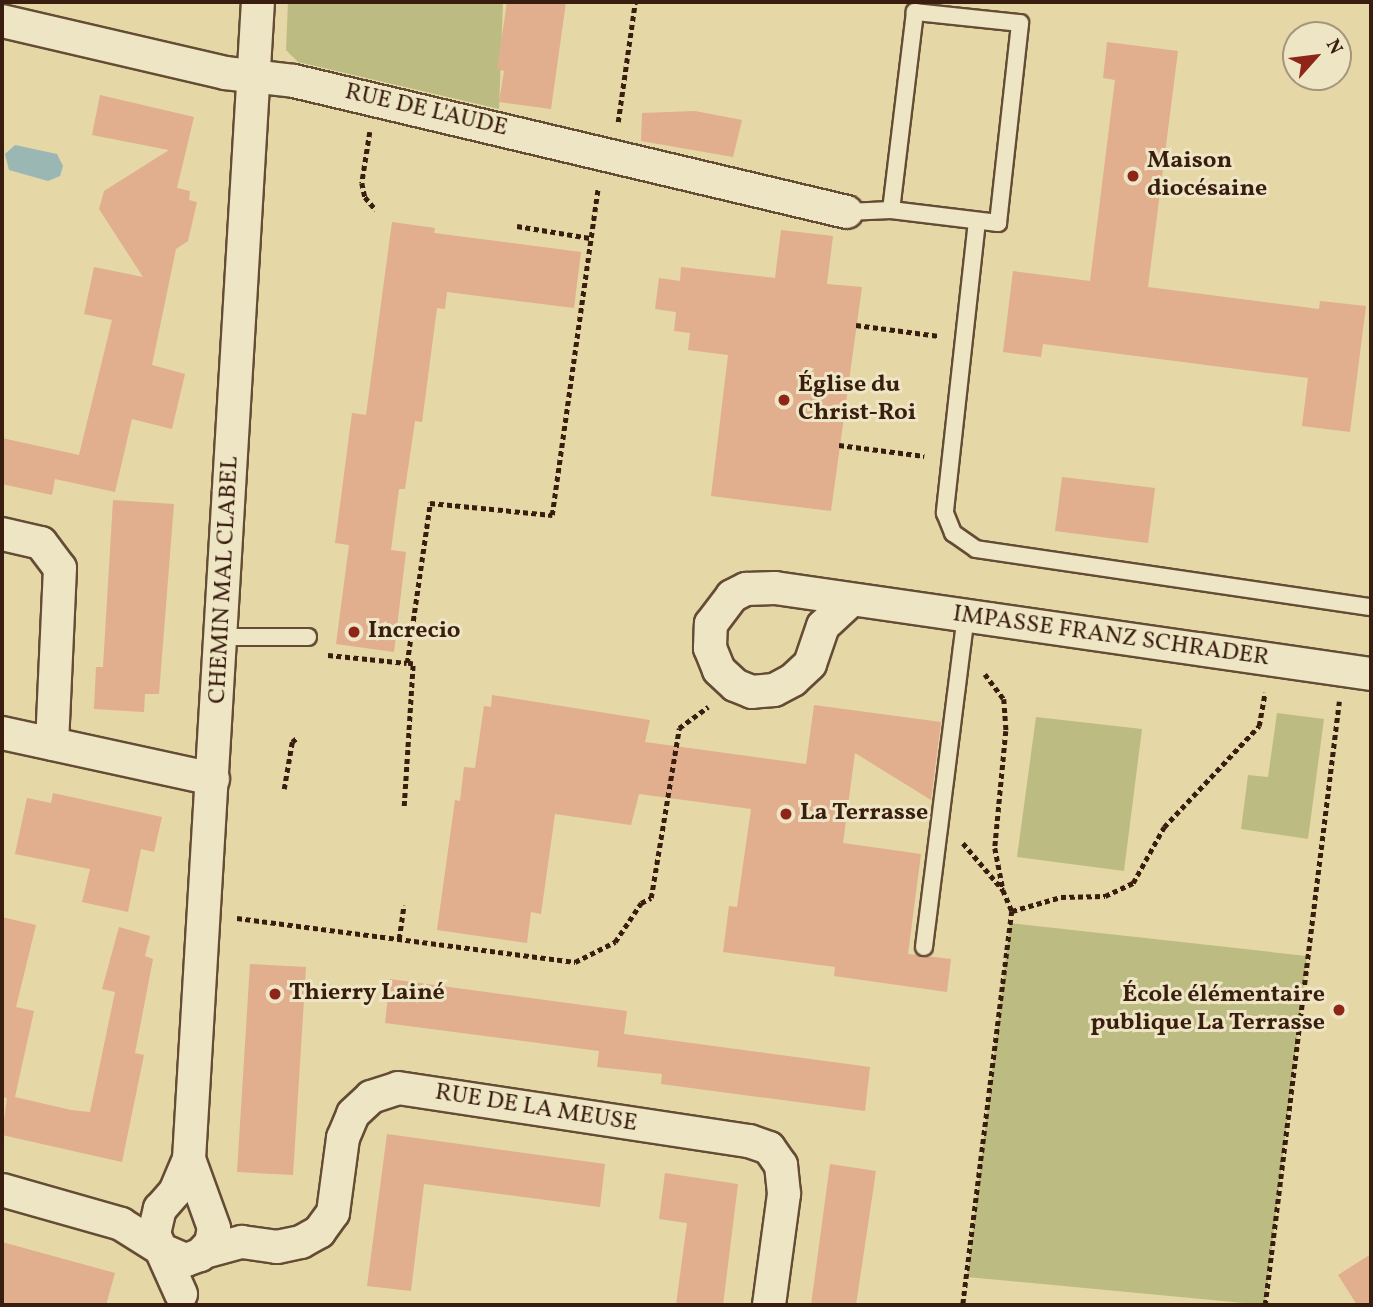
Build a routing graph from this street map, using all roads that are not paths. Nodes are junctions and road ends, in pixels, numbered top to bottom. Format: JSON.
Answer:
{"nodes":[{"id":1,"x":258,"y":2,"type":"edge"},
{"id":2,"x":2,"y":21,"type":"edge"},
{"id":3,"x":253,"y":77,"type":"junction"},
{"id":4,"x":891,"y":210,"type":"junction"},
{"id":5,"x":848,"y":212,"type":"joint"},
{"id":6,"x":977,"y":221,"type":"junction"},
{"id":7,"x":2,"y":534,"type":"edge"},
{"id":8,"x":851,"y":600,"type":"junction"},
{"id":9,"x":1371,"y":607,"type":"edge"},
{"id":10,"x":966,"y":616,"type":"junction"},
{"id":11,"x":222,"y":637,"type":"junction"},
{"id":12,"x":308,"y":637,"type":"dead end"},
{"id":13,"x":1357,"y":672,"type":"edge"},
{"id":14,"x":2,"y":733,"type":"edge"},
{"id":15,"x":52,"y":744,"type":"junction"},
{"id":16,"x":213,"y":779,"type":"junction"},
{"id":17,"x":924,"y":947,"type":"dead end"},
{"id":18,"x":189,"y":1159,"type":"junction"},
{"id":19,"x":2,"y":1190,"type":"edge"},
{"id":20,"x":161,"y":1208,"type":"junction"},
{"id":21,"x":209,"y":1211,"type":"junction"},
{"id":22,"x":121,"y":1224,"type":"junction"},
{"id":23,"x":242,"y":1242,"type":"junction"},
{"id":24,"x":162,"y":1250,"type":"junction"},
{"id":25,"x":202,"y":1253,"type":"junction"},
{"id":26,"x":180,"y":1300,"type":"edge"},
{"id":27,"x":769,"y":1305,"type":"edge"}],
"edges":[{"from":1,"to":3,"type":"street","name":"CHEMIN MAL CLABEL"},
{"from":2,"to":3,"type":"street","name":"RUE DE L'AUDE"},
{"from":3,"to":5,"type":"street","name":"RUE DE L'AUDE"},
{"from":3,"to":11,"type":"street","name":"CHEMIN MAL CLABEL"},
{"from":4,"to":5,"type":"lane"},
{"from":4,"to":6,"type":"lane"},
{"from":4,"to":6,"type":"lane"},
{"from":6,"to":9,"type":"lane"},
{"from":7,"to":15,"type":"street"},
{"from":8,"to":8,"type":"street","name":"IMPASSE FRANZ SCHRADER"},
{"from":8,"to":10,"type":"street","name":"IMPASSE FRANZ SCHRADER"},
{"from":10,"to":13,"type":"street","name":"IMPASSE FRANZ SCHRADER"},
{"from":10,"to":17,"type":"lane"},
{"from":11,"to":12,"type":"lane"},
{"from":11,"to":16,"type":"street","name":"CHEMIN MAL CLABEL"},
{"from":14,"to":15,"type":"street"},
{"from":15,"to":16,"type":"street"},
{"from":16,"to":18,"type":"street","name":"CHEMIN MAL CLABEL"},
{"from":18,"to":20,"type":"street","name":"CHEMIN MAL CLABEL"},
{"from":18,"to":21,"type":"street","name":"CHEMIN MAL CLABEL"},
{"from":19,"to":22,"type":"street"},
{"from":20,"to":21,"type":"street"},
{"from":20,"to":22,"type":"street"},
{"from":20,"to":24,"type":"street"},
{"from":21,"to":23,"type":"street"},
{"from":21,"to":25,"type":"street"},
{"from":22,"to":24,"type":"street"},
{"from":23,"to":25,"type":"street","name":"RUE DE LA MEUSE"},
{"from":23,"to":27,"type":"street","name":"RUE DE LA MEUSE"},
{"from":24,"to":25,"type":"street"},
{"from":24,"to":26,"type":"street"},
{"from":25,"to":26,"type":"street"}]}
